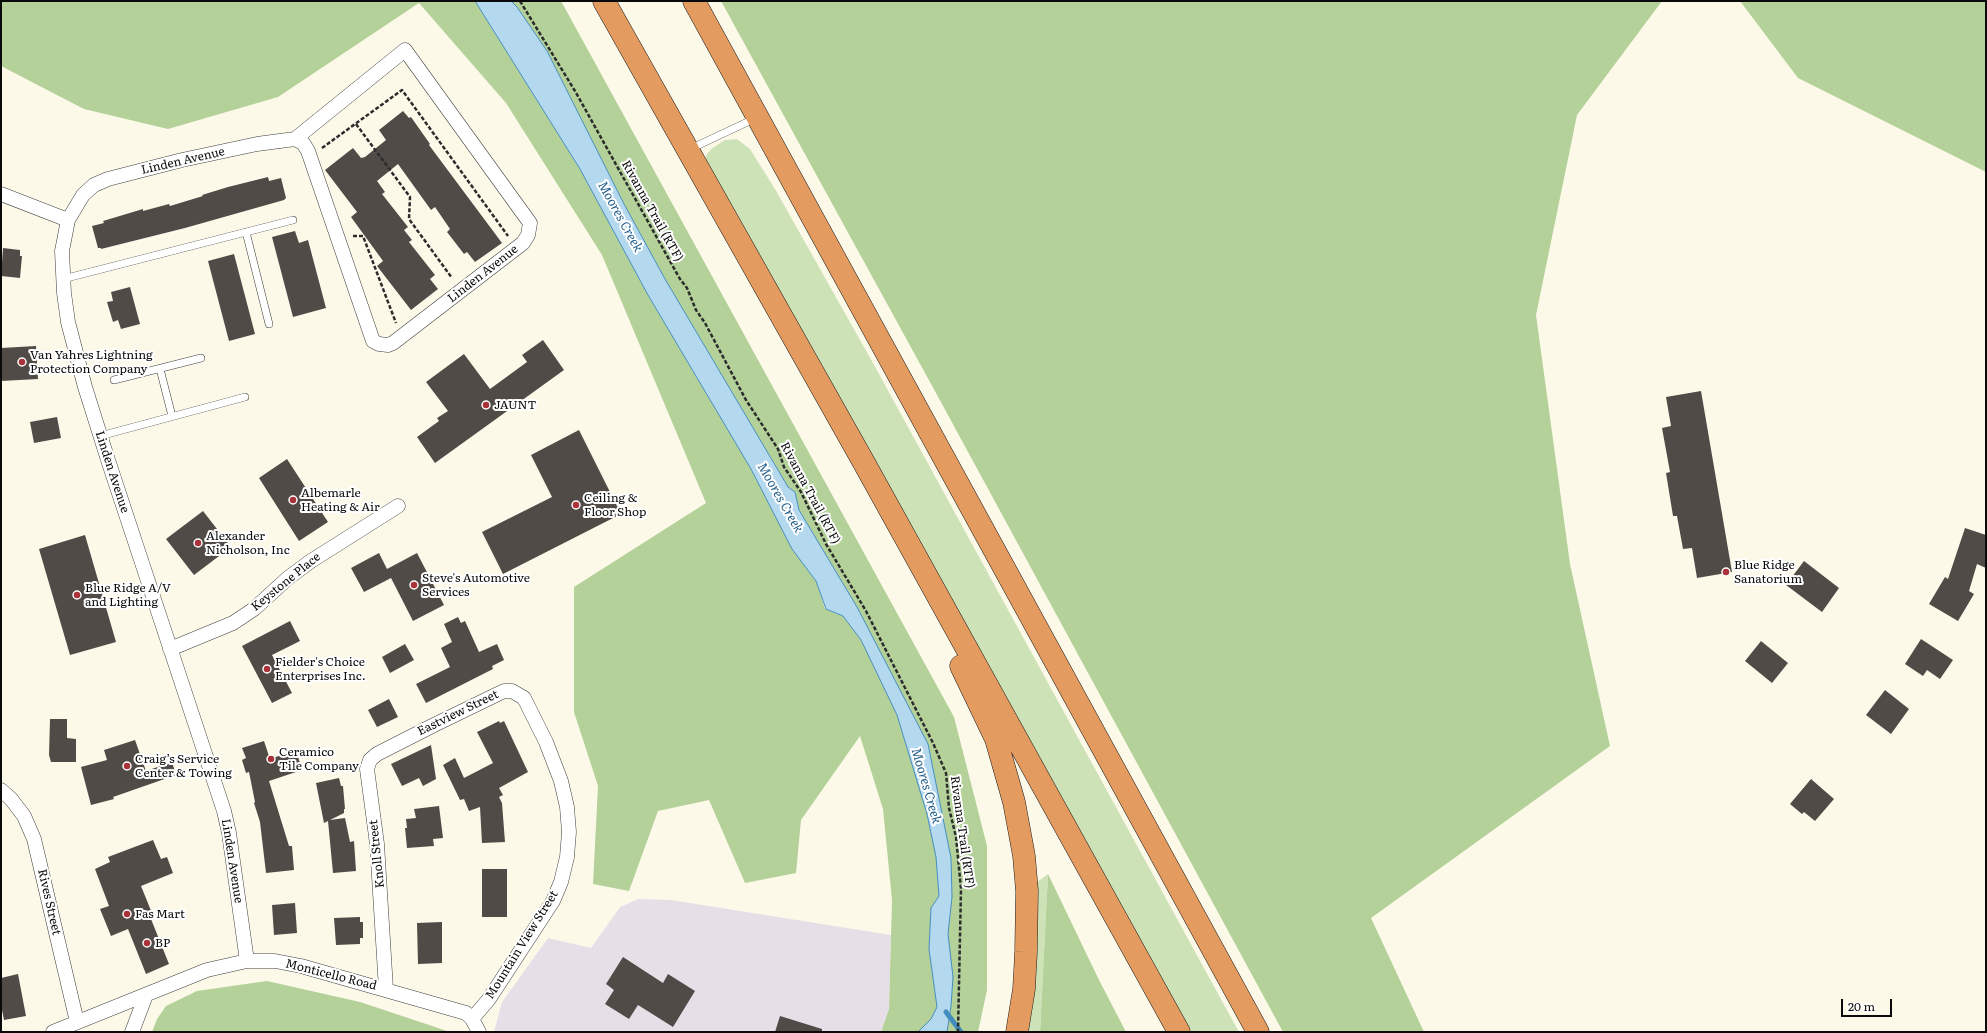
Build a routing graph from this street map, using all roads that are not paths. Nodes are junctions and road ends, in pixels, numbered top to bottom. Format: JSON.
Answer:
{"nodes":[{"id":1,"x":604,"y":1,"type":"edge"},
{"id":2,"x":694,"y":1,"type":"edge"},
{"id":3,"x":758,"y":117,"type":"junction"},
{"id":4,"x":295,"y":139,"type":"junction"},
{"id":5,"x":688,"y":150,"type":"junction"},
{"id":6,"x":1,"y":194,"type":"edge"},
{"id":7,"x":68,"y":220,"type":"junction"},
{"id":8,"x":293,"y":220,"type":"dead end"},
{"id":9,"x":246,"y":232,"type":"junction"},
{"id":10,"x":63,"y":280,"type":"junction"},
{"id":11,"x":269,"y":324,"type":"dead end"},
{"id":12,"x":201,"y":358,"type":"dead end"},
{"id":13,"x":160,"y":369,"type":"junction"},
{"id":14,"x":114,"y":380,"type":"dead end"},
{"id":15,"x":245,"y":397,"type":"dead end"},
{"id":16,"x":172,"y":416,"type":"junction"},
{"id":17,"x":100,"y":436,"type":"junction"},
{"id":18,"x":863,"y":461,"type":"junction"},
{"id":19,"x":398,"y":506,"type":"dead end"},
{"id":20,"x":170,"y":649,"type":"junction"},
{"id":21,"x":528,"y":708,"type":"joint"},
{"id":22,"x":405,"y":739,"type":"joint"},
{"id":23,"x":1,"y":790,"type":"edge"},
{"id":24,"x":247,"y":962,"type":"junction"},
{"id":25,"x":386,"y":989,"type":"junction"},
{"id":26,"x":146,"y":995,"type":"junction"},
{"id":27,"x":472,"y":1019,"type":"junction"},
{"id":28,"x":77,"y":1022,"type":"junction"},
{"id":29,"x":53,"y":1032,"type":"edge"},
{"id":30,"x":132,"y":1032,"type":"edge"},
{"id":31,"x":479,"y":1032,"type":"edge"},
{"id":32,"x":1017,"y":1032,"type":"edge"},
{"id":33,"x":1179,"y":1032,"type":"edge"},
{"id":34,"x":1258,"y":1032,"type":"edge"}],
"edges":[{"from":1,"to":5,"type":"highway"},
{"from":2,"to":3,"type":"highway"},
{"from":3,"to":5,"type":"lane"},
{"from":3,"to":34,"type":"highway"},
{"from":4,"to":4,"type":"street","name":"Linden Avenue"},
{"from":4,"to":7,"type":"street","name":"Linden Avenue"},
{"from":5,"to":18,"type":"highway"},
{"from":6,"to":7,"type":"street"},
{"from":7,"to":10,"type":"street","name":"Linden Avenue"},
{"from":8,"to":9,"type":"lane"},
{"from":9,"to":10,"type":"lane"},
{"from":9,"to":11,"type":"lane"},
{"from":10,"to":17,"type":"street","name":"Linden Avenue"},
{"from":12,"to":13,"type":"lane"},
{"from":13,"to":14,"type":"lane"},
{"from":13,"to":16,"type":"lane"},
{"from":15,"to":16,"type":"lane"},
{"from":16,"to":17,"type":"lane"},
{"from":17,"to":20,"type":"street","name":"Linden Avenue"},
{"from":18,"to":32,"type":"highway"},
{"from":18,"to":33,"type":"highway"},
{"from":19,"to":20,"type":"street","name":"Keystone Place"},
{"from":20,"to":24,"type":"street","name":"Linden Avenue"},
{"from":21,"to":22,"type":"street","name":"Eastview Street"},
{"from":21,"to":27,"type":"street","name":"Mountain View Street"},
{"from":22,"to":25,"type":"street","name":"Knoll Street"},
{"from":23,"to":28,"type":"street","name":"Rives Street"},
{"from":24,"to":25,"type":"street","name":"Monticello Road"},
{"from":24,"to":26,"type":"street","name":"Monticello Road"},
{"from":25,"to":27,"type":"street","name":"Monticello Road"},
{"from":26,"to":28,"type":"street","name":"Monticello Road"},
{"from":26,"to":30,"type":"street"},
{"from":27,"to":31,"type":"street"},
{"from":28,"to":29,"type":"street","name":"Monticello Road"}]}
